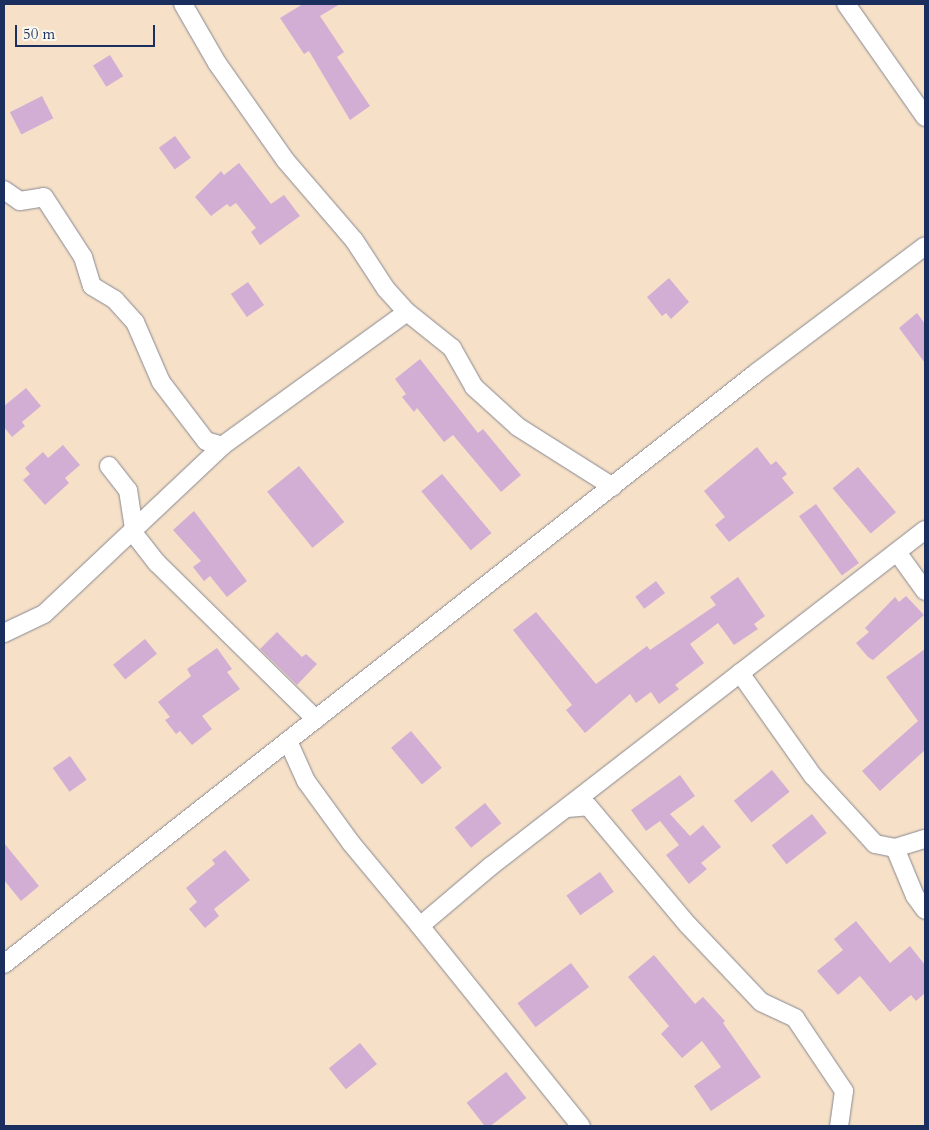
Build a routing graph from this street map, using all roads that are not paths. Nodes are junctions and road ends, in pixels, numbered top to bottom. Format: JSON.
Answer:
{"nodes":[{"id":1,"x":183,"y":4,"type":"edge"},
{"id":2,"x":846,"y":4,"type":"edge"},
{"id":3,"x":925,"y":117,"type":"edge"},
{"id":4,"x":4,"y":190,"type":"edge"},
{"id":5,"x":925,"y":246,"type":"edge"},
{"id":6,"x":407,"y":312,"type":"junction"},
{"id":7,"x":222,"y":446,"type":"junction"},
{"id":8,"x":110,"y":466,"type":"dead end"},
{"id":9,"x":613,"y":487,"type":"junction"},
{"id":10,"x":925,"y":530,"type":"edge"},
{"id":11,"x":133,"y":531,"type":"junction"},
{"id":12,"x":896,"y":552,"type":"junction"},
{"id":13,"x":925,"y":590,"type":"edge"},
{"id":14,"x":4,"y":633,"type":"edge"},
{"id":15,"x":740,"y":673,"type":"junction"},
{"id":16,"x":316,"y":719,"type":"junction"},
{"id":17,"x":288,"y":741,"type":"junction"},
{"id":18,"x":567,"y":808,"type":"junction"},
{"id":19,"x":925,"y":840,"type":"edge"},
{"id":20,"x":895,"y":848,"type":"junction"},
{"id":21,"x":925,"y":910,"type":"edge"},
{"id":22,"x":420,"y":926,"type":"junction"},
{"id":23,"x":4,"y":964,"type":"edge"},
{"id":24,"x":581,"y":1126,"type":"edge"},
{"id":25,"x":839,"y":1126,"type":"edge"}],
"edges":[{"from":1,"to":6,"type":"street"},
{"from":2,"to":3,"type":"street"},
{"from":4,"to":7,"type":"street"},
{"from":5,"to":9,"type":"street"},
{"from":6,"to":7,"type":"street"},
{"from":6,"to":9,"type":"street"},
{"from":7,"to":11,"type":"street"},
{"from":8,"to":11,"type":"street"},
{"from":9,"to":16,"type":"street"},
{"from":10,"to":12,"type":"street"},
{"from":11,"to":14,"type":"street"},
{"from":11,"to":16,"type":"street"},
{"from":12,"to":13,"type":"street"},
{"from":12,"to":15,"type":"street"},
{"from":15,"to":18,"type":"street"},
{"from":15,"to":20,"type":"street"},
{"from":16,"to":17,"type":"street"},
{"from":17,"to":22,"type":"street"},
{"from":17,"to":23,"type":"street"},
{"from":18,"to":22,"type":"street"},
{"from":18,"to":25,"type":"street"},
{"from":19,"to":20,"type":"street"},
{"from":20,"to":21,"type":"street"},
{"from":22,"to":24,"type":"street"}]}
